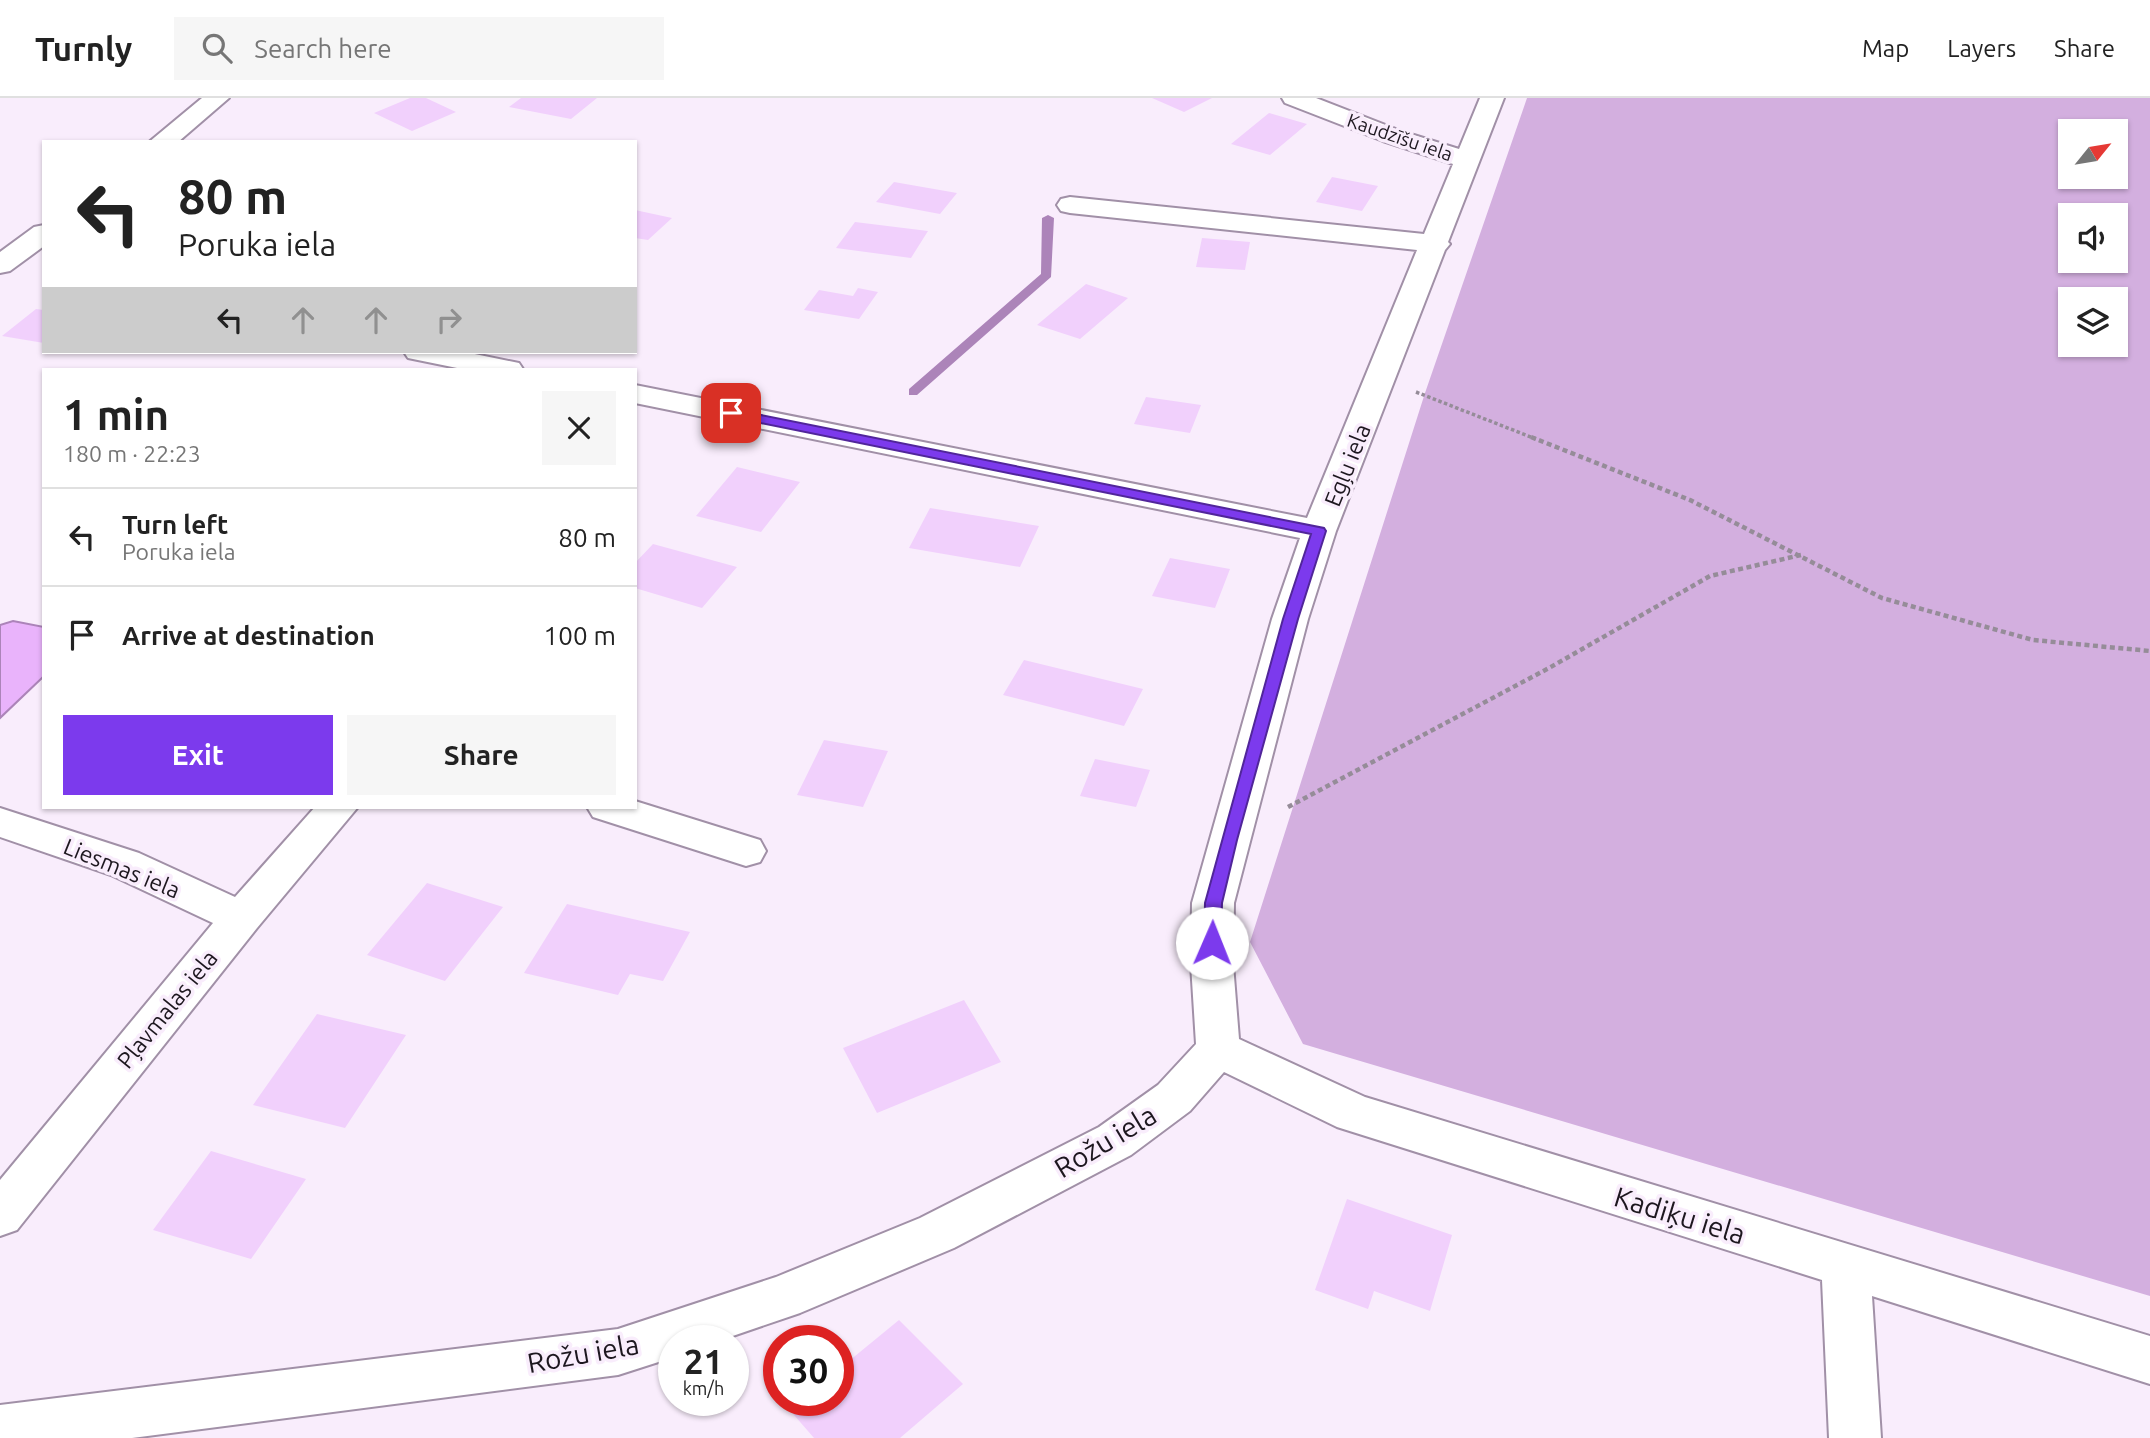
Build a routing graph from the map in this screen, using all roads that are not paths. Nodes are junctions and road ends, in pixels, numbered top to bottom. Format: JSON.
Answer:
{"nodes":[{"id":1,"x":218,"y":98,"type":"edge"},
{"id":2,"x":1294,"y":98,"type":"edge"},
{"id":3,"x":1492,"y":98,"type":"edge"},
{"id":4,"x":165,"y":140,"type":"edge"},
{"id":5,"x":1466,"y":160,"type":"junction"},
{"id":6,"x":1070,"y":205,"type":"dead end"},
{"id":7,"x":42,"y":234,"type":"edge"},
{"id":8,"x":1436,"y":244,"type":"junction"},
{"id":9,"x":2,"y":263,"type":"edge"},
{"id":10,"x":42,"y":270,"type":"edge"},
{"id":11,"x":428,"y":359,"type":"edge"},
{"id":12,"x":500,"y":368,"type":"edge"},
{"id":13,"x":637,"y":394,"type":"edge"},
{"id":14,"x":1319,"y":531,"type":"junction"},
{"id":15,"x":336,"y":809,"type":"edge"},
{"id":16,"x":613,"y":809,"type":"edge"},
{"id":17,"x":0,"y":822,"type":"edge"},
{"id":18,"x":746,"y":851,"type":"dead end"},
{"id":19,"x":242,"y":917,"type":"junction"},
{"id":20,"x":1218,"y":1049,"type":"junction"},
{"id":21,"x":0,"y":1215,"type":"edge"},
{"id":22,"x":1846,"y":1267,"type":"junction"},
{"id":23,"x":2150,"y":1360,"type":"edge"},
{"id":24,"x":0,"y":1430,"type":"edge"},
{"id":25,"x":1855,"y":1438,"type":"edge"}],
"edges":[{"from":1,"to":4,"type":"street"},
{"from":2,"to":5,"type":"street","name":"Kaudzīšu iela"},
{"from":3,"to":5,"type":"street","name":"Egļu iela"},
{"from":5,"to":8,"type":"street","name":"Egļu iela"},
{"from":6,"to":8,"type":"street"},
{"from":7,"to":9,"type":"street"},
{"from":8,"to":14,"type":"street","name":"Egļu iela"},
{"from":9,"to":10,"type":"street"},
{"from":11,"to":12,"type":"street"},
{"from":13,"to":14,"type":"street"},
{"from":14,"to":20,"type":"street","name":"Egļu iela"},
{"from":15,"to":19,"type":"street","name":"Pļavmalas iela"},
{"from":16,"to":18,"type":"street"},
{"from":17,"to":19,"type":"street","name":"Liesmas iela"},
{"from":19,"to":21,"type":"street","name":"Pļavmalas iela"},
{"from":20,"to":22,"type":"street","name":"Kadiķu iela"},
{"from":20,"to":24,"type":"street","name":"Rožu iela"},
{"from":22,"to":23,"type":"street","name":"Kadiķu iela"},
{"from":22,"to":25,"type":"street"}]}
